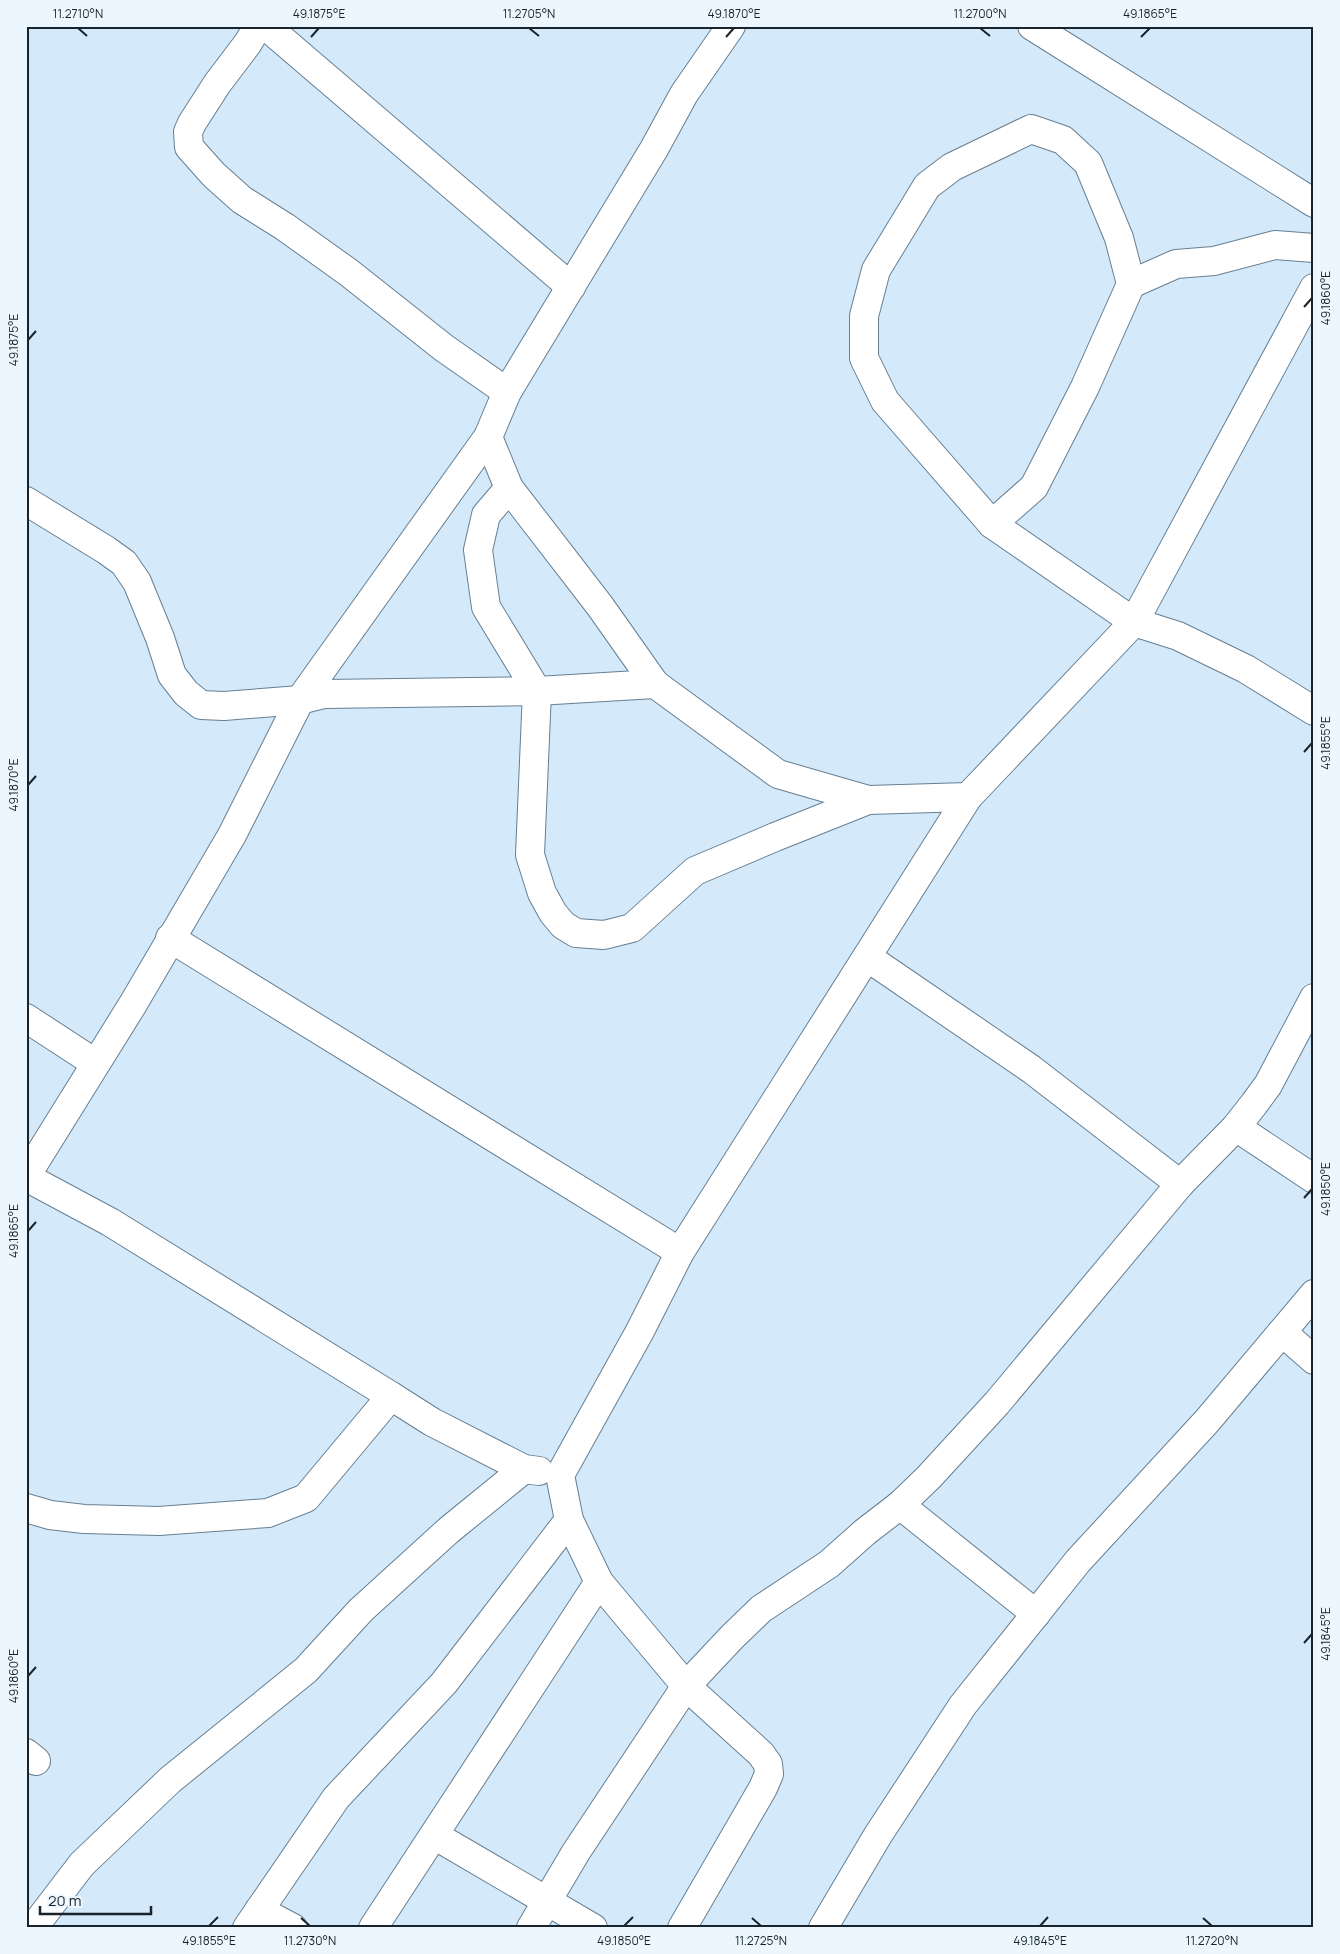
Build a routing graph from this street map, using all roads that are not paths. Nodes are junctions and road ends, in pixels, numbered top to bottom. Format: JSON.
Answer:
{"nodes":[{"id":1,"x":258,"y":26,"type":"edge"},
{"id":2,"x":266,"y":26,"type":"edge"},
{"id":3,"x":732,"y":26,"type":"edge"},
{"id":4,"x":1032,"y":26,"type":"edge"},
{"id":5,"x":1314,"y":203,"type":"edge"},
{"id":6,"x":1314,"y":248,"type":"edge"},
{"id":7,"x":1131,"y":284,"type":"junction"},
{"id":8,"x":571,"y":287,"type":"junction"},
{"id":9,"x":1314,"y":288,"type":"edge"},
{"id":10,"x":507,"y":392,"type":"junction"},
{"id":11,"x":488,"y":437,"type":"junction"},
{"id":12,"x":509,"y":488,"type":"junction"},
{"id":13,"x":26,"y":501,"type":"edge"},
{"id":14,"x":992,"y":524,"type":"junction"},
{"id":15,"x":1134,"y":622,"type":"junction"},
{"id":16,"x":655,"y":684,"type":"junction"},
{"id":17,"x":537,"y":691,"type":"junction"},
{"id":18,"x":300,"y":700,"type":"junction"},
{"id":19,"x":1314,"y":710,"type":"edge"},
{"id":20,"x":968,"y":797,"type":"junction"},
{"id":21,"x":868,"y":800,"type":"junction"},
{"id":22,"x":170,"y":938,"type":"junction"},
{"id":23,"x":867,"y":956,"type":"junction"},
{"id":24,"x":1314,"y":998,"type":"edge"},
{"id":25,"x":26,"y":1018,"type":"edge"},
{"id":26,"x":95,"y":1063,"type":"junction"},
{"id":27,"x":1236,"y":1127,"type":"junction"},
{"id":28,"x":26,"y":1176,"type":"edge"},
{"id":29,"x":1314,"y":1179,"type":"edge"},
{"id":30,"x":1180,"y":1184,"type":"junction"},
{"id":31,"x":680,"y":1252,"type":"junction"},
{"id":32,"x":1314,"y":1294,"type":"edge"},
{"id":33,"x":1282,"y":1332,"type":"junction"},
{"id":34,"x":1314,"y":1360,"type":"edge"},
{"id":35,"x":391,"y":1396,"type":"junction"},
{"id":36,"x":524,"y":1469,"type":"junction"},
{"id":37,"x":560,"y":1475,"type":"junction"},
{"id":38,"x":900,"y":1506,"type":"junction"},
{"id":39,"x":26,"y":1508,"type":"edge"},
{"id":40,"x":569,"y":1520,"type":"junction"},
{"id":41,"x":599,"y":1582,"type":"junction"},
{"id":42,"x":1036,"y":1614,"type":"junction"},
{"id":43,"x":686,"y":1686,"type":"junction"},
{"id":44,"x":434,"y":1834,"type":"junction"},
{"id":45,"x":548,"y":1900,"type":"junction"},
{"id":46,"x":253,"y":1919,"type":"edge"},
{"id":47,"x":33,"y":1928,"type":"edge"},
{"id":48,"x":293,"y":1928,"type":"edge"},
{"id":49,"x":373,"y":1928,"type":"edge"},
{"id":50,"x":531,"y":1928,"type":"edge"},
{"id":51,"x":593,"y":1928,"type":"edge"},
{"id":52,"x":682,"y":1928,"type":"edge"},
{"id":53,"x":823,"y":1928,"type":"edge"}],
"edges":[{"from":1,"to":10,"type":"street"},
{"from":2,"to":8,"type":"street"},
{"from":3,"to":8,"type":"street"},
{"from":4,"to":5,"type":"street"},
{"from":6,"to":7,"type":"street"},
{"from":7,"to":14,"type":"street"},
{"from":7,"to":14,"type":"street"},
{"from":8,"to":10,"type":"street"},
{"from":9,"to":15,"type":"street"},
{"from":10,"to":11,"type":"street"},
{"from":11,"to":12,"type":"street"},
{"from":11,"to":18,"type":"street"},
{"from":12,"to":16,"type":"street"},
{"from":12,"to":17,"type":"street"},
{"from":13,"to":18,"type":"street"},
{"from":14,"to":15,"type":"street"},
{"from":15,"to":19,"type":"street"},
{"from":15,"to":20,"type":"street"},
{"from":16,"to":17,"type":"street"},
{"from":16,"to":21,"type":"street"},
{"from":17,"to":18,"type":"street"},
{"from":17,"to":21,"type":"street"},
{"from":18,"to":22,"type":"street"},
{"from":20,"to":21,"type":"street"},
{"from":20,"to":23,"type":"street"},
{"from":22,"to":26,"type":"street"},
{"from":22,"to":31,"type":"street"},
{"from":23,"to":30,"type":"street"},
{"from":23,"to":31,"type":"street"},
{"from":24,"to":27,"type":"street"},
{"from":25,"to":26,"type":"street"},
{"from":26,"to":28,"type":"street"},
{"from":27,"to":29,"type":"street"},
{"from":27,"to":30,"type":"street"},
{"from":28,"to":35,"type":"street"},
{"from":30,"to":38,"type":"street"},
{"from":31,"to":37,"type":"street"},
{"from":32,"to":33,"type":"street"},
{"from":33,"to":34,"type":"street"},
{"from":33,"to":42,"type":"street"},
{"from":35,"to":36,"type":"street"},
{"from":35,"to":39,"type":"street"},
{"from":36,"to":37,"type":"street"},
{"from":36,"to":47,"type":"street"},
{"from":37,"to":40,"type":"street"},
{"from":38,"to":42,"type":"street"},
{"from":38,"to":43,"type":"street"},
{"from":40,"to":41,"type":"street"},
{"from":40,"to":46,"type":"street"},
{"from":41,"to":43,"type":"street"},
{"from":41,"to":44,"type":"street"},
{"from":42,"to":53,"type":"street"},
{"from":43,"to":45,"type":"street"},
{"from":43,"to":52,"type":"street"},
{"from":44,"to":45,"type":"street"},
{"from":44,"to":49,"type":"street"},
{"from":45,"to":50,"type":"street"},
{"from":45,"to":51,"type":"street"},
{"from":46,"to":48,"type":"street"}]}
